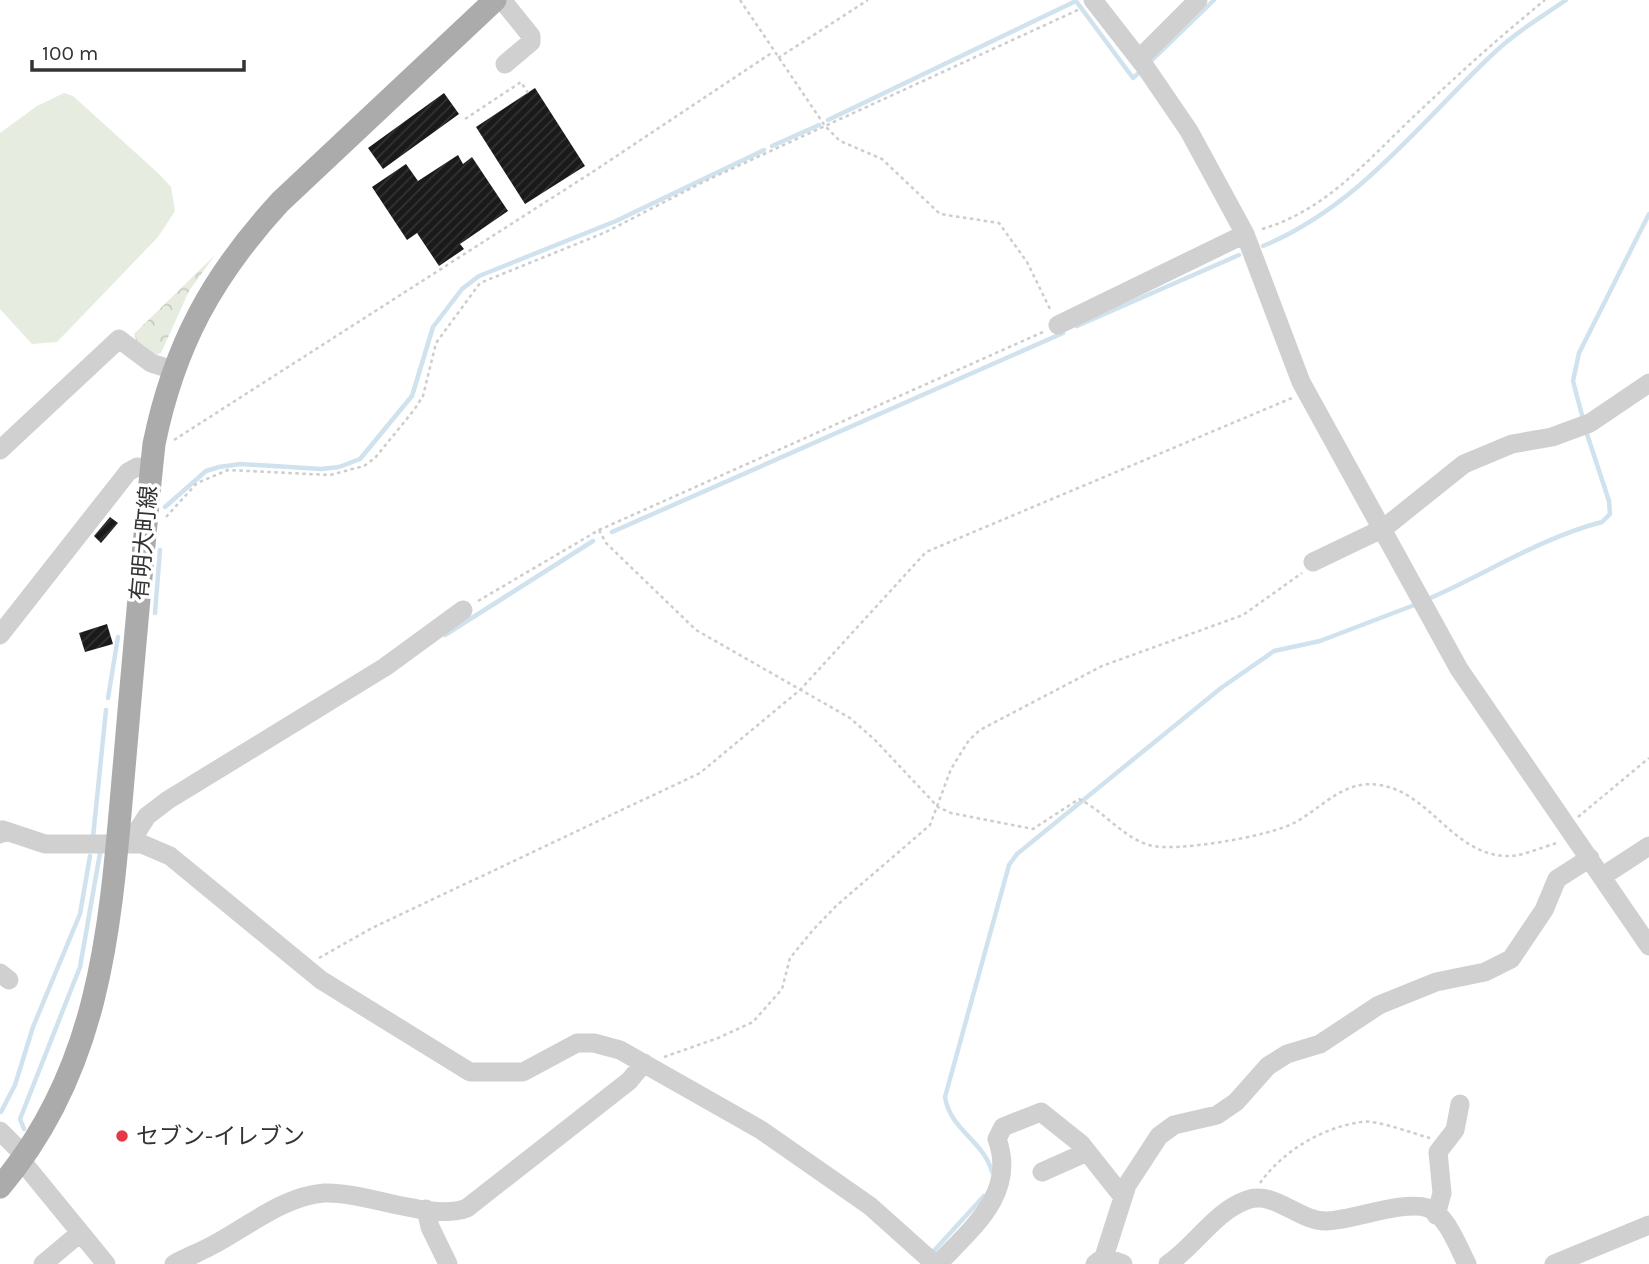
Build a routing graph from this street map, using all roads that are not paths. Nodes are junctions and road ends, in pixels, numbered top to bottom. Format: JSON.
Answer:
{"nodes":[{"id":1,"x":495,"y":0,"type":"edge"},
{"id":2,"x":502,"y":0,"type":"edge"},
{"id":3,"x":1198,"y":0,"type":"edge"},
{"id":4,"x":1094,"y":1,"type":"edge"},
{"id":5,"x":1139,"y":59,"type":"junction"},
{"id":6,"x":505,"y":64,"type":"dead end"},
{"id":7,"x":1245,"y":234,"type":"junction"},
{"id":8,"x":1058,"y":325,"type":"road end"},
{"id":9,"x":173,"y":370,"type":"junction"},
{"id":10,"x":1649,"y":383,"type":"edge"},
{"id":11,"x":0,"y":450,"type":"edge"},
{"id":12,"x":151,"y":468,"type":"junction"},
{"id":13,"x":1384,"y":528,"type":"junction"},
{"id":14,"x":1312,"y":562,"type":"road end"},
{"id":15,"x":463,"y":610,"type":"road end"},
{"id":16,"x":0,"y":635,"type":"edge"},
{"id":17,"x":0,"y":834,"type":"edge"},
{"id":18,"x":123,"y":844,"type":"junction"},
{"id":19,"x":1649,"y":846,"type":"edge"},
{"id":20,"x":1590,"y":858,"type":"junction"},
{"id":21,"x":1603,"y":876,"type":"junction"},
{"id":22,"x":1649,"y":946,"type":"edge"},
{"id":23,"x":644,"y":1063,"type":"junction"},
{"id":24,"x":1460,"y":1104,"type":"dead end"},
{"id":25,"x":0,"y":1131,"type":"edge"},
{"id":26,"x":1087,"y":1152,"type":"junction"},
{"id":27,"x":22,"y":1158,"type":"junction"},
{"id":28,"x":1042,"y":1172,"type":"dead end"},
{"id":29,"x":0,"y":1187,"type":"edge"},
{"id":30,"x":1123,"y":1197,"type":"junction"},
{"id":31,"x":426,"y":1209,"type":"junction"},
{"id":32,"x":1436,"y":1215,"type":"junction"},
{"id":33,"x":1649,"y":1225,"type":"edge"},
{"id":34,"x":80,"y":1233,"type":"junction"},
{"id":35,"x":1582,"y":1259,"type":"edge"},
{"id":36,"x":1099,"y":1260,"type":"edge"},
{"id":37,"x":43,"y":1264,"type":"edge"},
{"id":38,"x":106,"y":1264,"type":"edge"},
{"id":39,"x":174,"y":1264,"type":"edge"},
{"id":40,"x":448,"y":1264,"type":"edge"},
{"id":41,"x":936,"y":1264,"type":"edge"},
{"id":42,"x":1123,"y":1264,"type":"edge"},
{"id":43,"x":1168,"y":1264,"type":"edge"},
{"id":44,"x":1467,"y":1264,"type":"edge"},
{"id":45,"x":1554,"y":1264,"type":"edge"}],
"edges":[{"from":1,"to":9,"type":"main road","name":"有明大町線"},
{"from":2,"to":6,"type":"street"},
{"from":3,"to":5,"type":"street"},
{"from":4,"to":5,"type":"street"},
{"from":5,"to":7,"type":"street"},
{"from":7,"to":8,"type":"street"},
{"from":7,"to":13,"type":"street"},
{"from":9,"to":11,"type":"street"},
{"from":9,"to":12,"type":"main road","name":"有明大町線"},
{"from":10,"to":13,"type":"street"},
{"from":12,"to":16,"type":"street"},
{"from":12,"to":18,"type":"main road","name":"有明大町線"},
{"from":13,"to":14,"type":"street"},
{"from":13,"to":20,"type":"street"},
{"from":15,"to":18,"type":"street"},
{"from":17,"to":18,"type":"street"},
{"from":18,"to":23,"type":"street"},
{"from":18,"to":27,"type":"main road","name":"有明大町線"},
{"from":19,"to":21,"type":"street"},
{"from":20,"to":21,"type":"street"},
{"from":20,"to":30,"type":"street"},
{"from":21,"to":22,"type":"street"},
{"from":23,"to":31,"type":"street"},
{"from":23,"to":41,"type":"street"},
{"from":24,"to":32,"type":"street"},
{"from":25,"to":27,"type":"street"},
{"from":26,"to":28,"type":"street"},
{"from":26,"to":30,"type":"street"},
{"from":26,"to":41,"type":"street"},
{"from":27,"to":29,"type":"main road","name":"有明大町線"},
{"from":27,"to":34,"type":"street"},
{"from":30,"to":36,"type":"street"},
{"from":31,"to":39,"type":"street"},
{"from":31,"to":40,"type":"street"},
{"from":32,"to":43,"type":"street"},
{"from":32,"to":44,"type":"street"},
{"from":33,"to":35,"type":"street"},
{"from":34,"to":37,"type":"street"},
{"from":34,"to":38,"type":"street"},
{"from":35,"to":45,"type":"street"},
{"from":36,"to":42,"type":"street"}]}
